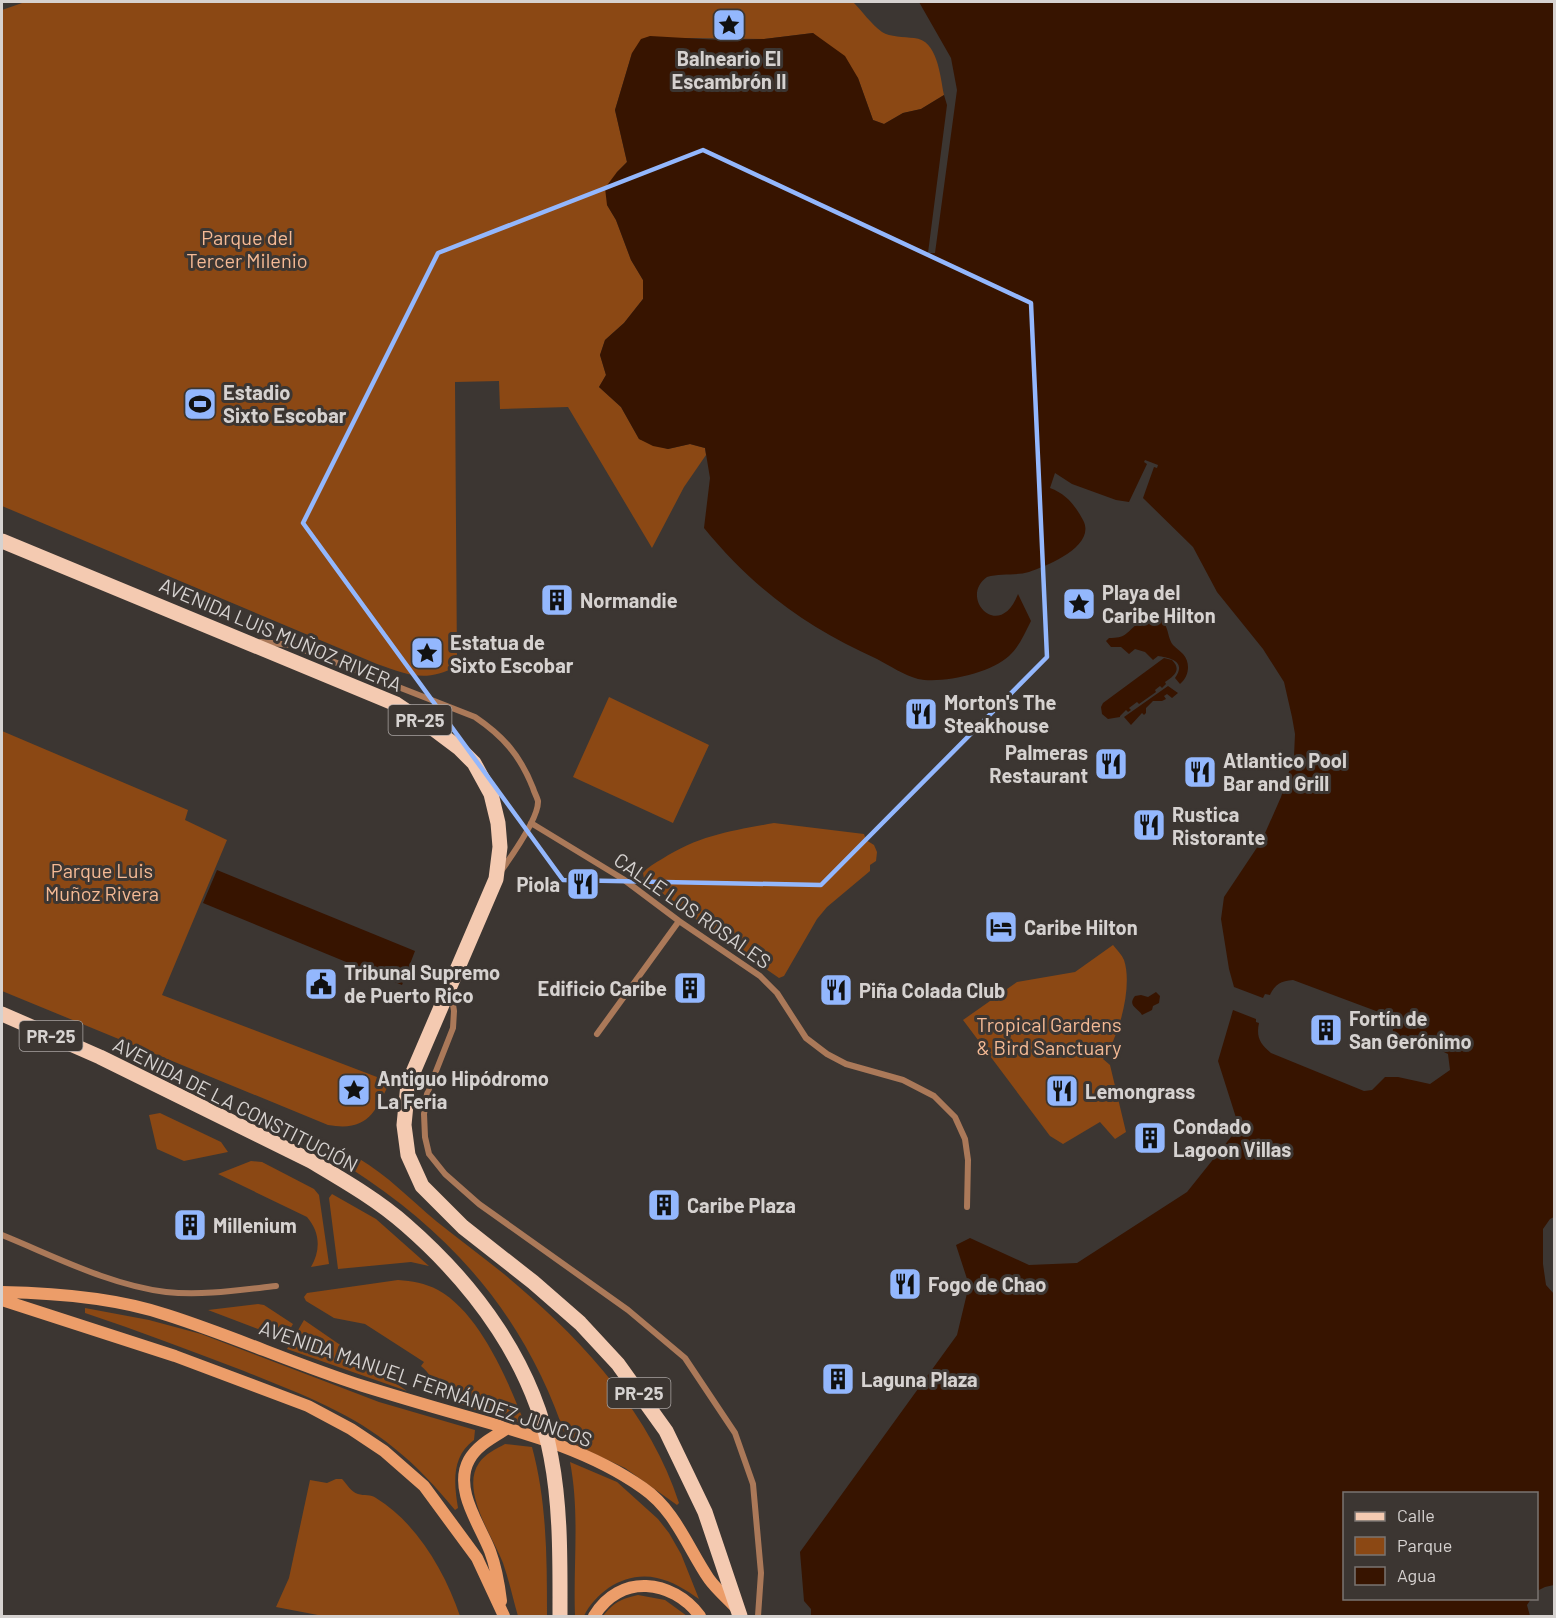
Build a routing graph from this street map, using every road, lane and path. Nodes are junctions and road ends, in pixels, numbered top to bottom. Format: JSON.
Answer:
{"nodes":[{"id":1,"x":2,"y":541,"type":"edge"},
{"id":2,"x":244,"y":640,"type":"junction"},
{"id":3,"x":531,"y":823,"type":"junction"},
{"id":4,"x":496,"y":879,"type":"junction"},
{"id":5,"x":679,"y":921,"type":"junction"},
{"id":6,"x":450,"y":988,"type":"junction"},
{"id":7,"x":2,"y":1014,"type":"edge"},
{"id":8,"x":597,"y":1034,"type":"dead end"},
{"id":9,"x":967,"y":1207,"type":"dead end"},
{"id":10,"x":2,"y":1235,"type":"edge"},
{"id":11,"x":276,"y":1286,"type":"dead end"},
{"id":12,"x":2,"y":1292,"type":"edge"},
{"id":13,"x":2,"y":1300,"type":"edge"},
{"id":14,"x":508,"y":1428,"type":"junction"},
{"id":15,"x":503,"y":1613,"type":"edge"},
{"id":16,"x":740,"y":1614,"type":"edge"},
{"id":17,"x":560,"y":1616,"type":"edge"},
{"id":18,"x":594,"y":1617,"type":"edge"},
{"id":19,"x":700,"y":1617,"type":"edge"},
{"id":20,"x":758,"y":1617,"type":"edge"}],
"edges":[{"from":1,"to":2,"type":"main road","name":"AVENIDA LUIS MUÑOZ RIVERA","number":"PR-25"},
{"from":2,"to":3,"type":"street"},
{"from":2,"to":4,"type":"main road","name":"AVENIDA LUIS MUÑOZ RIVERA","number":"PR-25"},
{"from":3,"to":4,"type":"street"},
{"from":3,"to":5,"type":"street","name":"CALLE LOS ROSALES"},
{"from":4,"to":6,"type":"main road","name":"AVENIDA LUIS MUÑOZ RIVERA","number":"PR-25"},
{"from":5,"to":8,"type":"street"},
{"from":5,"to":9,"type":"street","name":"CALLE LOS ROSALES"},
{"from":6,"to":16,"type":"main road","name":"AVENIDA LUIS MUÑOZ RIVERA","number":"PR-25"},
{"from":6,"to":20,"type":"street"},
{"from":7,"to":17,"type":"main road","name":"AVENIDA DE LA CONSTITUCIÓN","number":"PR-25"},
{"from":10,"to":11,"type":"street"},
{"from":12,"to":14,"type":"main road","name":"AVENIDA MANUEL FERNÁNDEZ JUNCOS"},
{"from":13,"to":15,"type":"main road"},
{"from":14,"to":15,"type":"main road"},
{"from":14,"to":16,"type":"main road","name":"AVENIDA MANUEL FERNÁNDEZ JUNCOS"},
{"from":18,"to":19,"type":"main road"}]}
